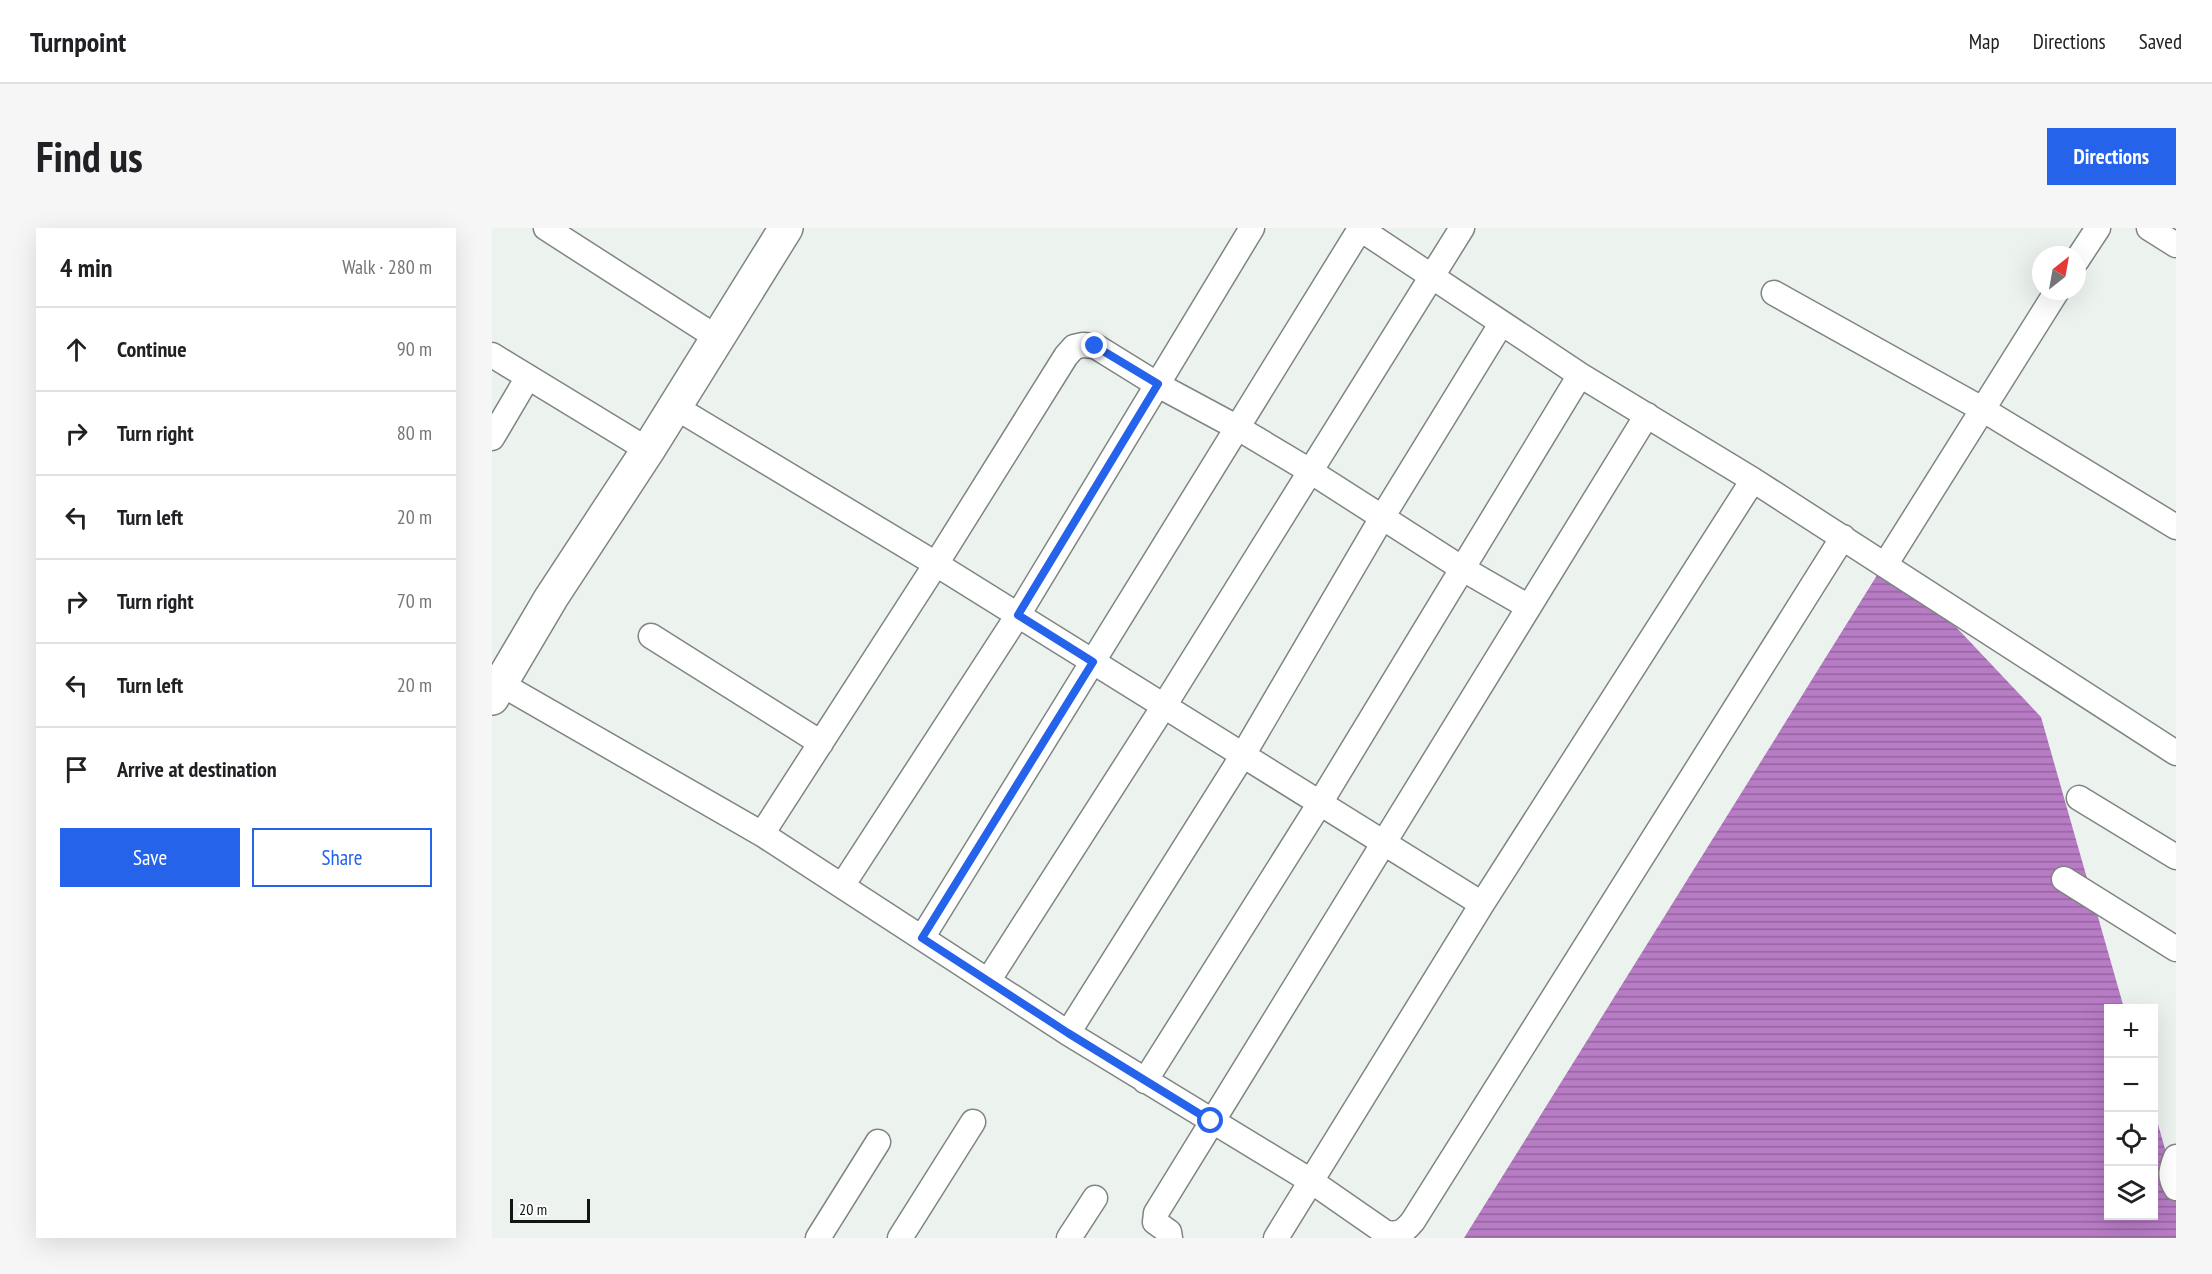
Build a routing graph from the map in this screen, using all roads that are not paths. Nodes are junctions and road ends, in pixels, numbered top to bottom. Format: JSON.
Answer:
{"nodes":[{"id":1,"x":546,"y":228,"type":"edge"},
{"id":2,"x":786,"y":228,"type":"edge"},
{"id":3,"x":1252,"y":228,"type":"edge"},
{"id":4,"x":1359,"y":228,"type":"edge"},
{"id":5,"x":1462,"y":228,"type":"edge"},
{"id":6,"x":2098,"y":228,"type":"edge"},
{"id":7,"x":2149,"y":228,"type":"edge"},
{"id":8,"x":2176,"y":245,"type":"edge"},
{"id":9,"x":2086,"y":246,"type":"edge"},
{"id":10,"x":1432,"y":277,"type":"junction"},
{"id":11,"x":1774,"y":293,"type":"dead end"},
{"id":12,"x":2051,"y":300,"type":"edge"},
{"id":13,"x":1501,"y":324,"type":"junction"},
{"id":14,"x":718,"y":339,"type":"junction"},
{"id":15,"x":492,"y":355,"type":"edge"},
{"id":16,"x":1580,"y":375,"type":"junction"},
{"id":17,"x":528,"y":377,"type":"junction"},
{"id":18,"x":1158,"y":384,"type":"junction"},
{"id":19,"x":675,"y":407,"type":"junction"},
{"id":20,"x":1982,"y":409,"type":"junction"},
{"id":21,"x":1647,"y":415,"type":"junction"},
{"id":22,"x":1238,"y":428,"type":"junction"},
{"id":23,"x":492,"y":438,"type":"edge"},
{"id":24,"x":648,"y":450,"type":"junction"},
{"id":25,"x":1310,"y":471,"type":"junction"},
{"id":26,"x":1753,"y":480,"type":"junction"},
{"id":27,"x":1383,"y":516,"type":"junction"},
{"id":28,"x":2176,"y":527,"type":"edge"},
{"id":29,"x":1843,"y":537,"type":"junction"},
{"id":30,"x":936,"y":564,"type":"junction"},
{"id":31,"x":1885,"y":565,"type":"junction"},
{"id":32,"x":1463,"y":569,"type":"junction"},
{"id":33,"x":1529,"y":607,"type":"junction"},
{"id":34,"x":1018,"y":615,"type":"junction"},
{"id":35,"x":651,"y":636,"type":"dead end"},
{"id":36,"x":1093,"y":662,"type":"junction"},
{"id":37,"x":496,"y":691,"type":"edge"},
{"id":38,"x":1164,"y":706,"type":"junction"},
{"id":39,"x":821,"y":743,"type":"junction"},
{"id":40,"x":2176,"y":753,"type":"edge"},
{"id":41,"x":1243,"y":755,"type":"junction"},
{"id":42,"x":2079,"y":798,"type":"dead end"},
{"id":43,"x":1320,"y":804,"type":"junction"},
{"id":44,"x":762,"y":834,"type":"junction"},
{"id":45,"x":1384,"y":843,"type":"junction"},
{"id":46,"x":2176,"y":857,"type":"edge"},
{"id":47,"x":2064,"y":879,"type":"dead end"},
{"id":48,"x":842,"y":886,"type":"junction"},
{"id":49,"x":1482,"y":904,"type":"junction"},
{"id":50,"x":922,"y":938,"type":"junction"},
{"id":51,"x":2176,"y":948,"type":"edge"},
{"id":52,"x":988,"y":981,"type":"junction"},
{"id":53,"x":1068,"y":1033,"type":"junction"},
{"id":54,"x":1145,"y":1081,"type":"junction"},
{"id":55,"x":1211,"y":1121,"type":"junction"},
{"id":56,"x":973,"y":1122,"type":"dead end"},
{"id":57,"x":878,"y":1142,"type":"dead end"},
{"id":58,"x":2176,"y":1157,"type":"edge"},
{"id":59,"x":1311,"y":1181,"type":"junction"},
{"id":60,"x":2176,"y":1188,"type":"edge"},
{"id":61,"x":1095,"y":1198,"type":"dead end"},
{"id":62,"x":818,"y":1238,"type":"edge"},
{"id":63,"x":900,"y":1238,"type":"edge"},
{"id":64,"x":1069,"y":1238,"type":"edge"},
{"id":65,"x":1170,"y":1238,"type":"edge"},
{"id":66,"x":1276,"y":1238,"type":"edge"}],
"edges":[{"from":1,"to":14,"type":"street"},
{"from":2,"to":14,"type":"main road"},
{"from":3,"to":18,"type":"street"},
{"from":4,"to":10,"type":"street"},
{"from":4,"to":22,"type":"street"},
{"from":5,"to":10,"type":"street"},
{"from":6,"to":9,"type":"street"},
{"from":7,"to":8,"type":"street"},
{"from":10,"to":13,"type":"street"},
{"from":10,"to":25,"type":"street"},
{"from":11,"to":20,"type":"street"},
{"from":12,"to":20,"type":"street"},
{"from":13,"to":16,"type":"street"},
{"from":13,"to":27,"type":"street"},
{"from":14,"to":19,"type":"main road"},
{"from":15,"to":17,"type":"street"},
{"from":16,"to":21,"type":"street"},
{"from":16,"to":32,"type":"street"},
{"from":17,"to":23,"type":"street"},
{"from":17,"to":24,"type":"street"},
{"from":18,"to":22,"type":"street"},
{"from":18,"to":30,"type":"street"},
{"from":18,"to":34,"type":"street"},
{"from":19,"to":24,"type":"main road"},
{"from":19,"to":30,"type":"street"},
{"from":20,"to":28,"type":"street"},
{"from":20,"to":31,"type":"street"},
{"from":21,"to":26,"type":"street"},
{"from":21,"to":33,"type":"street"},
{"from":22,"to":25,"type":"street"},
{"from":22,"to":36,"type":"street"},
{"from":24,"to":37,"type":"main road"},
{"from":25,"to":27,"type":"street"},
{"from":25,"to":38,"type":"street"},
{"from":26,"to":29,"type":"street"},
{"from":26,"to":49,"type":"street"},
{"from":27,"to":32,"type":"street"},
{"from":27,"to":41,"type":"street"},
{"from":29,"to":31,"type":"street"},
{"from":29,"to":59,"type":"street"},
{"from":30,"to":34,"type":"street"},
{"from":30,"to":39,"type":"street"},
{"from":31,"to":40,"type":"street"},
{"from":32,"to":33,"type":"street"},
{"from":32,"to":43,"type":"street"},
{"from":33,"to":45,"type":"street"},
{"from":34,"to":36,"type":"street"},
{"from":34,"to":48,"type":"street"},
{"from":35,"to":39,"type":"street"},
{"from":36,"to":38,"type":"street"},
{"from":36,"to":50,"type":"street"},
{"from":37,"to":44,"type":"street"},
{"from":38,"to":41,"type":"street"},
{"from":38,"to":52,"type":"street"},
{"from":39,"to":44,"type":"street"},
{"from":41,"to":43,"type":"street"},
{"from":41,"to":53,"type":"street"},
{"from":42,"to":46,"type":"street"},
{"from":43,"to":45,"type":"street"},
{"from":43,"to":54,"type":"street"},
{"from":44,"to":48,"type":"street"},
{"from":45,"to":49,"type":"street"},
{"from":45,"to":55,"type":"street"},
{"from":47,"to":51,"type":"street"},
{"from":48,"to":50,"type":"street"},
{"from":49,"to":59,"type":"street"},
{"from":50,"to":52,"type":"street"},
{"from":52,"to":53,"type":"street"},
{"from":53,"to":54,"type":"street"},
{"from":54,"to":55,"type":"street"},
{"from":55,"to":59,"type":"street"},
{"from":55,"to":65,"type":"street"},
{"from":56,"to":63,"type":"street"},
{"from":57,"to":62,"type":"street"},
{"from":58,"to":60,"type":"street"},
{"from":59,"to":66,"type":"street"},
{"from":61,"to":64,"type":"street"}]}
